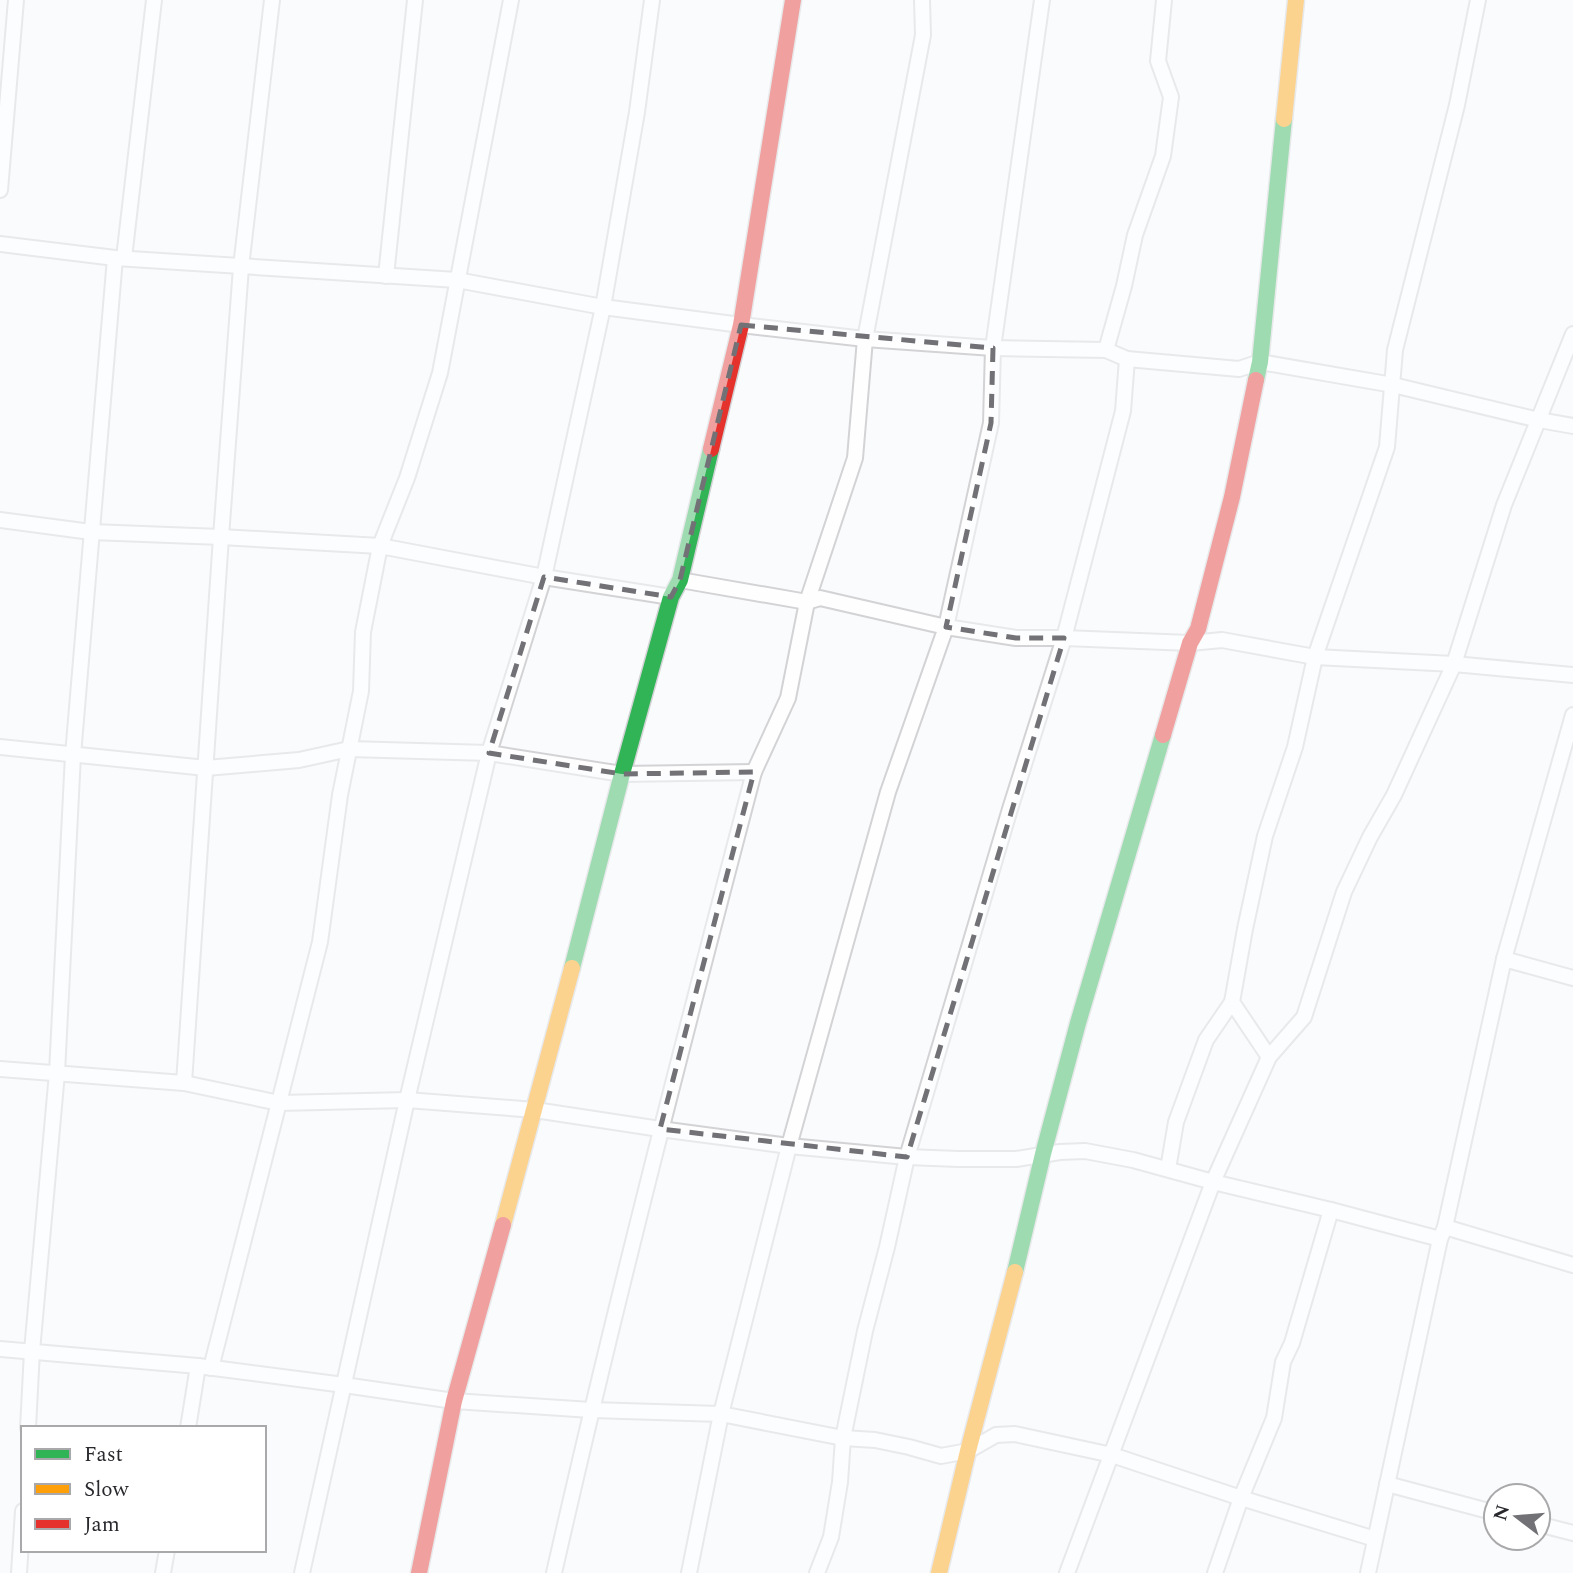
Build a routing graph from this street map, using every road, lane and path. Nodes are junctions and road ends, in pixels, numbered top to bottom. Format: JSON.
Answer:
{"nodes":[{"id":1,"x":16,"y":0,"type":"edge"},
{"id":2,"x":154,"y":0,"type":"edge"},
{"id":3,"x":272,"y":0,"type":"edge"},
{"id":4,"x":415,"y":0,"type":"edge"},
{"id":5,"x":511,"y":0,"type":"edge"},
{"id":6,"x":652,"y":0,"type":"edge"},
{"id":7,"x":793,"y":0,"type":"edge"},
{"id":8,"x":922,"y":0,"type":"edge"},
{"id":9,"x":1042,"y":0,"type":"edge"},
{"id":10,"x":1164,"y":0,"type":"edge"},
{"id":11,"x":1296,"y":0,"type":"edge"},
{"id":12,"x":1478,"y":0,"type":"edge"},
{"id":13,"x":0,"y":190,"type":"edge"},
{"id":14,"x":0,"y":244,"type":"edge"},
{"id":15,"x":119,"y":258,"type":"junction"},
{"id":16,"x":241,"y":267,"type":"junction"},
{"id":17,"x":386,"y":276,"type":"junction"},
{"id":18,"x":457,"y":280,"type":"junction"},
{"id":19,"x":603,"y":307,"type":"junction"},
{"id":20,"x":741,"y":325,"type":"junction"},
{"id":21,"x":1573,"y":334,"type":"edge"},
{"id":22,"x":864,"y":338,"type":"junction"},
{"id":23,"x":993,"y":348,"type":"junction"},
{"id":24,"x":1106,"y":350,"type":"junction"},
{"id":25,"x":1126,"y":359,"type":"junction"},
{"id":26,"x":1260,"y":362,"type":"junction"},
{"id":27,"x":1393,"y":385,"type":"junction"},
{"id":28,"x":1539,"y":420,"type":"junction"},
{"id":29,"x":1573,"y":426,"type":"edge"},
{"id":30,"x":0,"y":520,"type":"edge"},
{"id":31,"x":92,"y":532,"type":"junction"},
{"id":32,"x":221,"y":537,"type":"junction"},
{"id":33,"x":380,"y":546,"type":"junction"},
{"id":34,"x":544,"y":577,"type":"junction"},
{"id":35,"x":680,"y":580,"type":"junction"},
{"id":36,"x":671,"y":597,"type":"junction"},
{"id":37,"x":807,"y":601,"type":"junction"},
{"id":38,"x":946,"y":627,"type":"junction"},
{"id":39,"x":1064,"y":638,"type":"junction"},
{"id":40,"x":1190,"y":643,"type":"junction"},
{"id":41,"x":1315,"y":657,"type":"junction"},
{"id":42,"x":1454,"y":664,"type":"junction"},
{"id":43,"x":1573,"y":675,"type":"edge"},
{"id":44,"x":1573,"y":715,"type":"edge"},
{"id":45,"x":0,"y":747,"type":"edge"},
{"id":46,"x":349,"y":749,"type":"junction"},
{"id":47,"x":489,"y":753,"type":"junction"},
{"id":48,"x":73,"y":755,"type":"junction"},
{"id":49,"x":206,"y":768,"type":"junction"},
{"id":50,"x":754,"y":772,"type":"junction"},
{"id":51,"x":622,"y":774,"type":"junction"},
{"id":52,"x":1504,"y":959,"type":"junction"},
{"id":53,"x":1573,"y":978,"type":"edge"},
{"id":54,"x":1232,"y":1002,"type":"junction"},
{"id":55,"x":1269,"y":1057,"type":"junction"},
{"id":56,"x":0,"y":1069,"type":"edge"},
{"id":57,"x":57,"y":1073,"type":"junction"},
{"id":58,"x":184,"y":1083,"type":"junction"},
{"id":59,"x":407,"y":1100,"type":"junction"},
{"id":60,"x":279,"y":1103,"type":"junction"},
{"id":61,"x":535,"y":1110,"type":"junction"},
{"id":62,"x":660,"y":1129,"type":"junction"},
{"id":63,"x":789,"y":1146,"type":"junction"},
{"id":64,"x":1043,"y":1154,"type":"junction"},
{"id":65,"x":907,"y":1157,"type":"junction"},
{"id":66,"x":1168,"y":1169,"type":"junction"},
{"id":67,"x":1213,"y":1182,"type":"junction"},
{"id":68,"x":1331,"y":1210,"type":"junction"},
{"id":69,"x":1442,"y":1233,"type":"junction"},
{"id":70,"x":1573,"y":1265,"type":"edge"},
{"id":71,"x":0,"y":1349,"type":"edge"},
{"id":72,"x":32,"y":1351,"type":"junction"},
{"id":73,"x":204,"y":1367,"type":"junction"},
{"id":74,"x":344,"y":1384,"type":"junction"},
{"id":75,"x":454,"y":1401,"type":"junction"},
{"id":76,"x":591,"y":1410,"type":"junction"},
{"id":77,"x":721,"y":1414,"type":"junction"},
{"id":78,"x":28,"y":1426,"type":"edge"},
{"id":79,"x":189,"y":1426,"type":"edge"},
{"id":80,"x":843,"y":1438,"type":"junction"},
{"id":81,"x":968,"y":1451,"type":"junction"},
{"id":82,"x":1112,"y":1455,"type":"junction"},
{"id":83,"x":1387,"y":1484,"type":"junction"},
{"id":84,"x":1241,"y":1498,"type":"junction"},
{"id":85,"x":1482,"y":1509,"type":"edge"},
{"id":86,"x":1552,"y":1528,"type":"edge"},
{"id":87,"x":1573,"y":1533,"type":"edge"},
{"id":88,"x":1375,"y":1539,"type":"junction"},
{"id":89,"x":21,"y":1542,"type":"edge"},
{"id":90,"x":167,"y":1552,"type":"edge"},
{"id":91,"x":19,"y":1573,"type":"edge"},
{"id":92,"x":163,"y":1573,"type":"edge"},
{"id":93,"x":302,"y":1573,"type":"edge"},
{"id":94,"x":419,"y":1573,"type":"edge"},
{"id":95,"x":554,"y":1573,"type":"edge"},
{"id":96,"x":689,"y":1573,"type":"edge"},
{"id":97,"x":817,"y":1573,"type":"edge"},
{"id":98,"x":939,"y":1573,"type":"edge"},
{"id":99,"x":1067,"y":1573,"type":"edge"},
{"id":100,"x":1214,"y":1573,"type":"edge"},
{"id":101,"x":1368,"y":1573,"type":"edge"}],
"edges":[{"from":1,"to":13,"type":"street"},
{"from":2,"to":15,"type":"street"},
{"from":3,"to":16,"type":"street"},
{"from":4,"to":17,"type":"street"},
{"from":5,"to":18,"type":"street"},
{"from":6,"to":19,"type":"street"},
{"from":7,"to":20,"type":"street"},
{"from":8,"to":22,"type":"street"},
{"from":9,"to":23,"type":"street"},
{"from":10,"to":24,"type":"street"},
{"from":11,"to":26,"type":"street"},
{"from":12,"to":27,"type":"street"},
{"from":14,"to":15,"type":"street"},
{"from":15,"to":16,"type":"street"},
{"from":15,"to":31,"type":"street"},
{"from":16,"to":17,"type":"street"},
{"from":16,"to":32,"type":"street"},
{"from":17,"to":18,"type":"street"},
{"from":18,"to":19,"type":"street"},
{"from":18,"to":33,"type":"street"},
{"from":19,"to":20,"type":"street"},
{"from":19,"to":34,"type":"street"},
{"from":20,"to":22,"type":"street"},
{"from":20,"to":35,"type":"street"},
{"from":21,"to":28,"type":"street"},
{"from":22,"to":23,"type":"street"},
{"from":22,"to":37,"type":"street"},
{"from":23,"to":24,"type":"street"},
{"from":23,"to":38,"type":"street"},
{"from":24,"to":25,"type":"street"},
{"from":25,"to":26,"type":"street"},
{"from":25,"to":39,"type":"street"},
{"from":26,"to":27,"type":"street"},
{"from":26,"to":40,"type":"street"},
{"from":27,"to":28,"type":"street"},
{"from":27,"to":41,"type":"street"},
{"from":28,"to":29,"type":"street"},
{"from":28,"to":42,"type":"street"},
{"from":30,"to":31,"type":"street"},
{"from":31,"to":32,"type":"street"},
{"from":31,"to":48,"type":"street"},
{"from":32,"to":33,"type":"street"},
{"from":32,"to":49,"type":"street"},
{"from":33,"to":34,"type":"street"},
{"from":33,"to":46,"type":"street"},
{"from":34,"to":36,"type":"street"},
{"from":34,"to":47,"type":"street"},
{"from":35,"to":36,"type":"street"},
{"from":35,"to":37,"type":"street"},
{"from":36,"to":51,"type":"street"},
{"from":37,"to":38,"type":"street"},
{"from":37,"to":50,"type":"street"},
{"from":38,"to":39,"type":"street"},
{"from":38,"to":63,"type":"street"},
{"from":39,"to":40,"type":"street"},
{"from":39,"to":65,"type":"street"},
{"from":40,"to":41,"type":"street"},
{"from":40,"to":64,"type":"street"},
{"from":41,"to":42,"type":"street"},
{"from":41,"to":54,"type":"street"},
{"from":42,"to":43,"type":"street"},
{"from":42,"to":55,"type":"street"},
{"from":44,"to":52,"type":"street"},
{"from":45,"to":48,"type":"street"},
{"from":46,"to":47,"type":"street"},
{"from":46,"to":49,"type":"street"},
{"from":46,"to":60,"type":"street"},
{"from":47,"to":51,"type":"street"},
{"from":47,"to":59,"type":"street"},
{"from":48,"to":49,"type":"street"},
{"from":48,"to":57,"type":"street"},
{"from":49,"to":58,"type":"street"},
{"from":50,"to":51,"type":"street"},
{"from":50,"to":62,"type":"street"},
{"from":51,"to":61,"type":"street"},
{"from":52,"to":53,"type":"street"},
{"from":52,"to":69,"type":"street"},
{"from":54,"to":55,"type":"street"},
{"from":54,"to":66,"type":"street"},
{"from":55,"to":67,"type":"street"},
{"from":56,"to":57,"type":"street"},
{"from":57,"to":58,"type":"street"},
{"from":57,"to":72,"type":"street"},
{"from":58,"to":60,"type":"street"},
{"from":59,"to":60,"type":"street"},
{"from":59,"to":61,"type":"street"},
{"from":59,"to":74,"type":"street"},
{"from":60,"to":73,"type":"street"},
{"from":61,"to":62,"type":"street"},
{"from":61,"to":75,"type":"street"},
{"from":62,"to":63,"type":"street"},
{"from":62,"to":76,"type":"street"},
{"from":63,"to":65,"type":"street"},
{"from":63,"to":77,"type":"street"},
{"from":64,"to":65,"type":"street"},
{"from":64,"to":66,"type":"street"},
{"from":64,"to":81,"type":"street"},
{"from":65,"to":80,"type":"street"},
{"from":66,"to":67,"type":"street"},
{"from":67,"to":68,"type":"street"},
{"from":67,"to":82,"type":"street"},
{"from":68,"to":69,"type":"street"},
{"from":68,"to":84,"type":"street"},
{"from":69,"to":70,"type":"street"},
{"from":69,"to":83,"type":"street"},
{"from":71,"to":72,"type":"street"},
{"from":72,"to":73,"type":"street"},
{"from":72,"to":78,"type":"street"},
{"from":73,"to":74,"type":"street"},
{"from":73,"to":79,"type":"street"},
{"from":74,"to":75,"type":"street"},
{"from":74,"to":93,"type":"street"},
{"from":75,"to":76,"type":"street"},
{"from":75,"to":94,"type":"street"},
{"from":76,"to":77,"type":"street"},
{"from":76,"to":95,"type":"street"},
{"from":77,"to":80,"type":"street"},
{"from":77,"to":96,"type":"street"},
{"from":80,"to":81,"type":"street"},
{"from":80,"to":97,"type":"street"},
{"from":81,"to":82,"type":"street"},
{"from":81,"to":98,"type":"street"},
{"from":82,"to":84,"type":"street"},
{"from":82,"to":99,"type":"street"},
{"from":83,"to":85,"type":"street"},
{"from":83,"to":88,"type":"street"},
{"from":84,"to":88,"type":"street"},
{"from":84,"to":100,"type":"street"},
{"from":86,"to":87,"type":"street"},
{"from":88,"to":101,"type":"street"},
{"from":89,"to":91,"type":"street"},
{"from":90,"to":92,"type":"street"}]}
